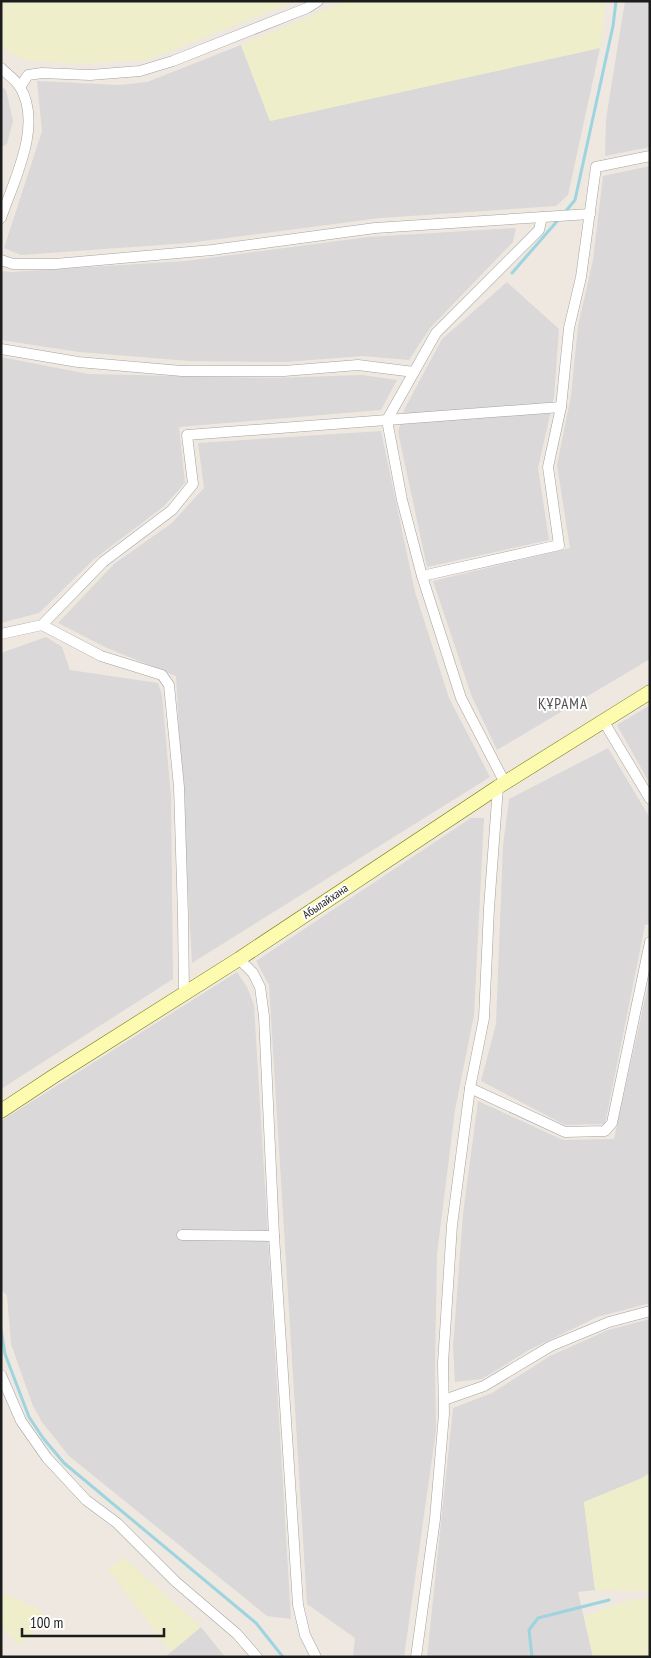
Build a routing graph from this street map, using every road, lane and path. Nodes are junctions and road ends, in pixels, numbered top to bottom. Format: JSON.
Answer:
{"nodes":[{"id":1,"x":318,"y":1,"type":"edge"},
{"id":2,"x":1,"y":68,"type":"edge"},
{"id":3,"x":20,"y":87,"type":"junction"},
{"id":4,"x":650,"y":156,"type":"edge"},
{"id":5,"x":590,"y":214,"type":"junction"},
{"id":6,"x":542,"y":217,"type":"junction"},
{"id":7,"x":1,"y":218,"type":"edge"},
{"id":8,"x":1,"y":260,"type":"edge"},
{"id":9,"x":1,"y":349,"type":"edge"},
{"id":10,"x":414,"y":372,"type":"junction"},
{"id":11,"x":561,"y":407,"type":"junction"},
{"id":12,"x":387,"y":420,"type":"junction"},
{"id":13,"x":422,"y":576,"type":"junction"},
{"id":14,"x":42,"y":625,"type":"junction"},
{"id":15,"x":1,"y":634,"type":"edge"},
{"id":16,"x":650,"y":692,"type":"edge"},
{"id":17,"x":604,"y":722,"type":"junction"},
{"id":18,"x":502,"y":785,"type":"junction"},
{"id":19,"x":650,"y":799,"type":"edge"},
{"id":20,"x":650,"y":942,"type":"edge"},
{"id":21,"x":239,"y":959,"type":"junction"},
{"id":22,"x":184,"y":994,"type":"junction"},
{"id":23,"x":470,"y":1088,"type":"junction"},
{"id":24,"x":1,"y":1111,"type":"edge"},
{"id":25,"x":182,"y":1235,"type":"dead end"},
{"id":26,"x":274,"y":1236,"type":"junction"},
{"id":27,"x":650,"y":1311,"type":"edge"},
{"id":28,"x":2,"y":1381,"type":"edge"},
{"id":29,"x":444,"y":1400,"type":"junction"},
{"id":30,"x":257,"y":1657,"type":"edge"},
{"id":31,"x":316,"y":1657,"type":"edge"},
{"id":32,"x":416,"y":1657,"type":"edge"}],
"edges":[{"from":1,"to":3,"type":"street"},
{"from":2,"to":3,"type":"street"},
{"from":3,"to":7,"type":"street"},
{"from":4,"to":5,"type":"street"},
{"from":5,"to":6,"type":"street"},
{"from":5,"to":11,"type":"street"},
{"from":6,"to":8,"type":"street"},
{"from":6,"to":10,"type":"street"},
{"from":9,"to":10,"type":"street"},
{"from":10,"to":12,"type":"street"},
{"from":11,"to":12,"type":"street"},
{"from":11,"to":13,"type":"street"},
{"from":12,"to":13,"type":"street"},
{"from":12,"to":14,"type":"street"},
{"from":13,"to":18,"type":"street"},
{"from":14,"to":15,"type":"street"},
{"from":14,"to":22,"type":"street"},
{"from":16,"to":17,"type":"main road","name":"Абылайхана"},
{"from":17,"to":18,"type":"main road","name":"Абылайхана"},
{"from":17,"to":19,"type":"street"},
{"from":18,"to":21,"type":"main road","name":"Абылайхана"},
{"from":18,"to":23,"type":"street"},
{"from":20,"to":23,"type":"street"},
{"from":21,"to":22,"type":"main road","name":"Абылайхана"},
{"from":21,"to":26,"type":"street"},
{"from":22,"to":24,"type":"main road","name":"Абылайхана"},
{"from":23,"to":29,"type":"street"},
{"from":25,"to":26,"type":"street"},
{"from":26,"to":31,"type":"street"},
{"from":27,"to":29,"type":"street"},
{"from":28,"to":30,"type":"street"},
{"from":29,"to":32,"type":"street"}]}
